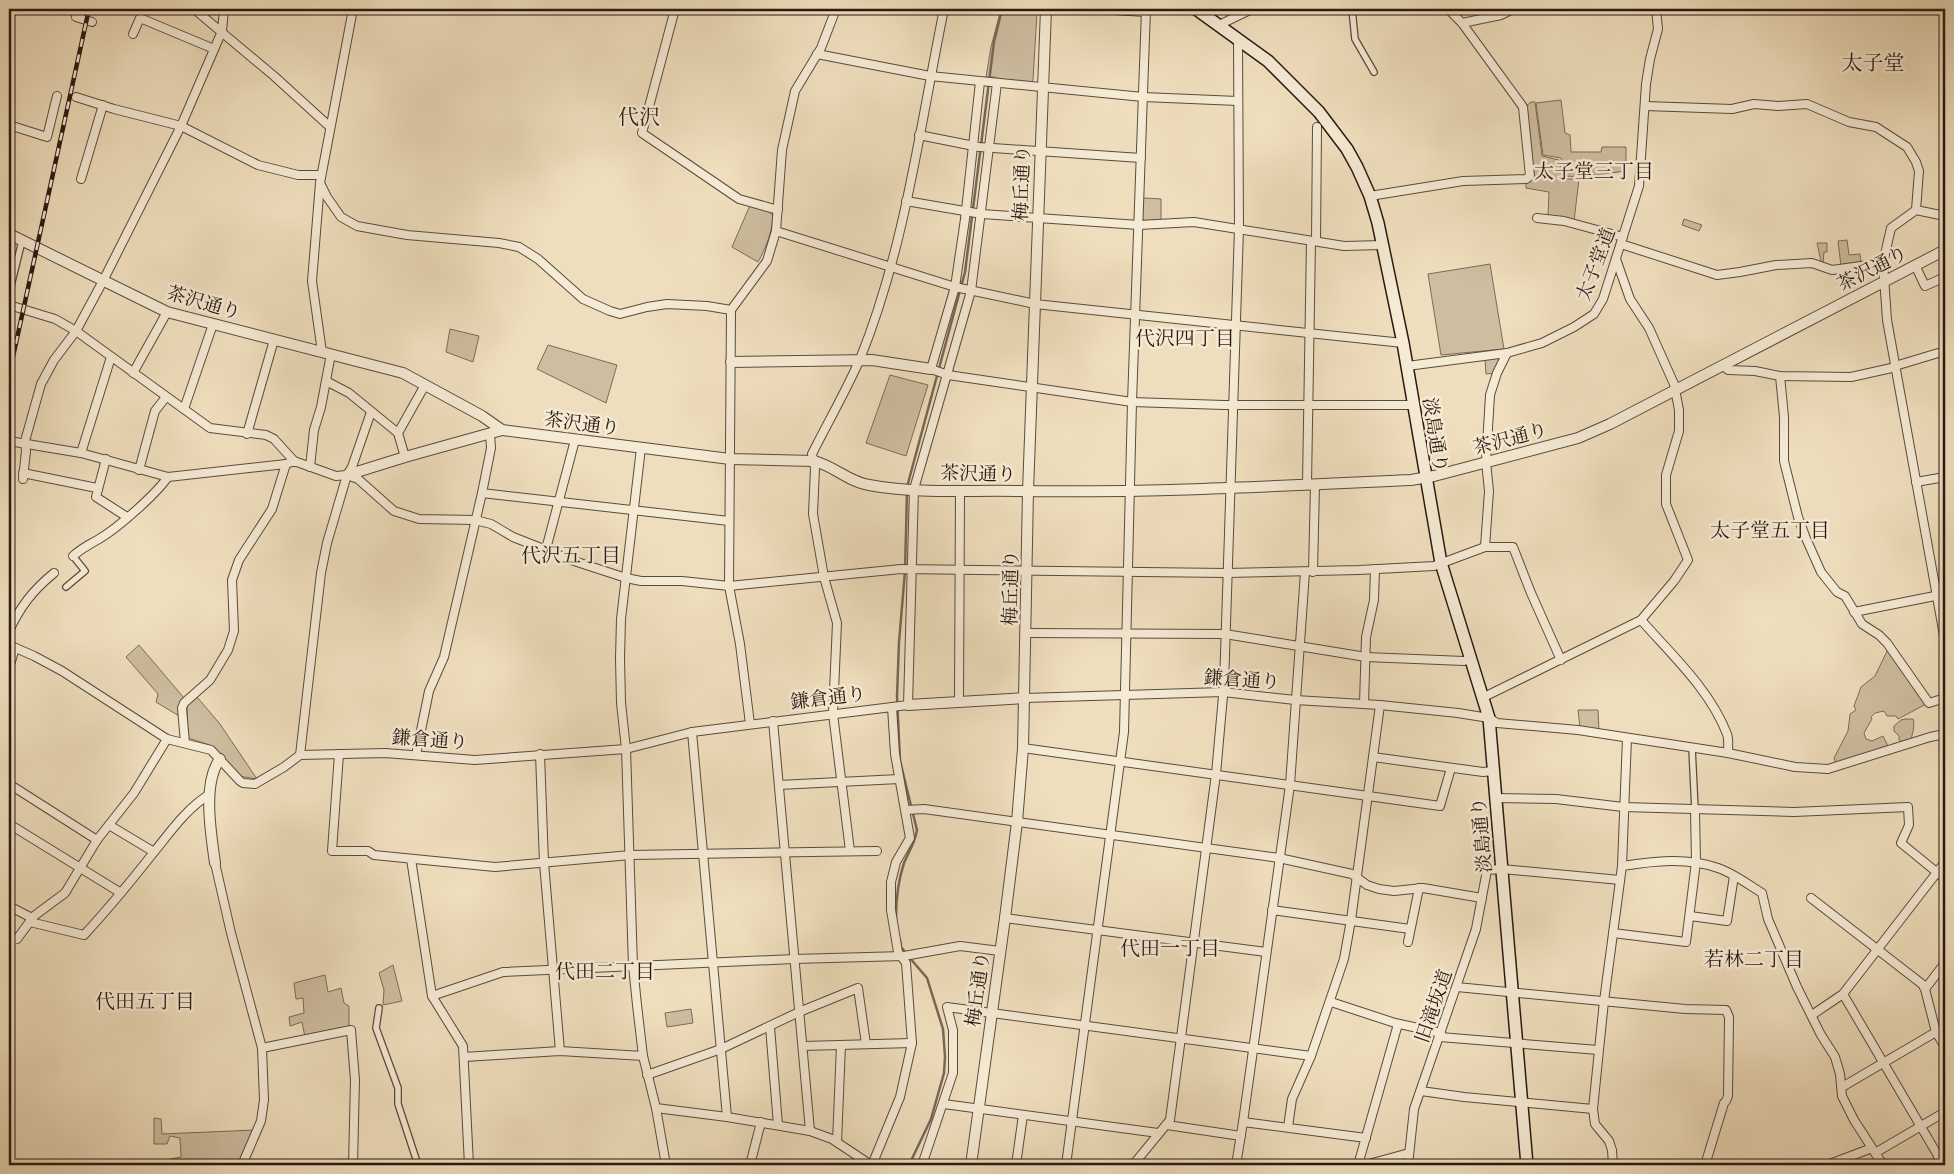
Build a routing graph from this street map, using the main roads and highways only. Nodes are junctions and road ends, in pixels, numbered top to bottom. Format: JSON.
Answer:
{"nodes":[{"id":1,"x":1196,"y":9,"type":"edge"},
{"id":2,"x":1527,"y":1165,"type":"edge"}],
"edges":[{"from":1,"to":2,"type":"main road","name":"淡島通り"}]}
